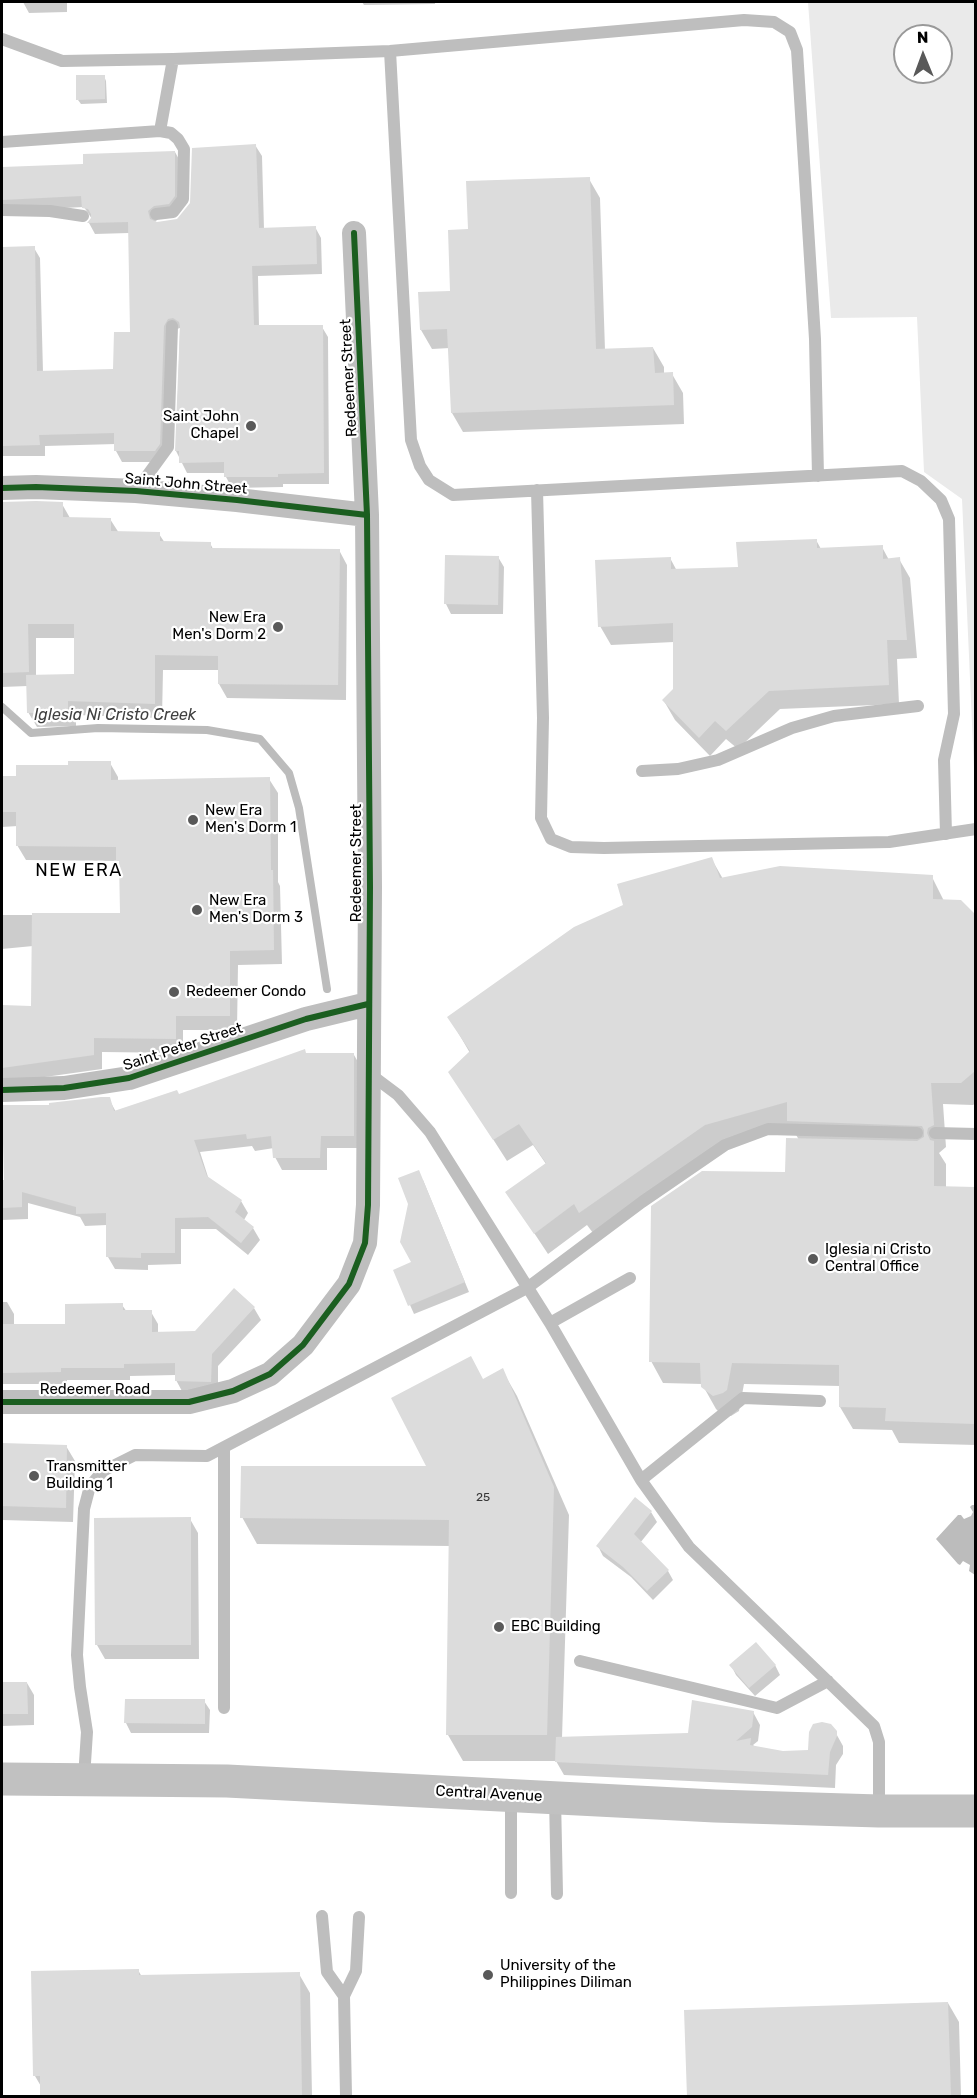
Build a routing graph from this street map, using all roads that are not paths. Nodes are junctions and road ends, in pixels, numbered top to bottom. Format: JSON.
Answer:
{"nodes":[{"id":1,"x":2,"y":39,"type":"edge"},
{"id":2,"x":390,"y":51,"type":"junction"},
{"id":3,"x":173,"y":59,"type":"junction"},
{"id":4,"x":160,"y":131,"type":"junction"},
{"id":5,"x":2,"y":142,"type":"edge"},
{"id":6,"x":2,"y":210,"type":"edge"},
{"id":7,"x":156,"y":214,"type":"dead end"},
{"id":8,"x":83,"y":216,"type":"dead end"},
{"id":9,"x":354,"y":233,"type":"dead end"},
{"id":10,"x":172,"y":326,"type":"dead end"},
{"id":11,"x":818,"y":476,"type":"junction"},
{"id":12,"x":2,"y":488,"type":"edge"},
{"id":13,"x":537,"y":490,"type":"junction"},
{"id":14,"x":136,"y":491,"type":"junction"},
{"id":15,"x":367,"y":515,"type":"junction"},
{"id":16,"x":918,"y":706,"type":"dead end"},
{"id":17,"x":642,"y":771,"type":"dead end"},
{"id":18,"x":975,"y":829,"type":"edge"},
{"id":19,"x":946,"y":834,"type":"junction"},
{"id":20,"x":368,"y":1004,"type":"junction"},
{"id":21,"x":368,"y":1073,"type":"junction"},
{"id":22,"x":2,"y":1090,"type":"edge"},
{"id":23,"x":917,"y":1133,"type":"dead end"},
{"id":24,"x":935,"y":1133,"type":"dead end"},
{"id":25,"x":975,"y":1134,"type":"edge"},
{"id":26,"x":630,"y":1278,"type":"dead end"},
{"id":27,"x":527,"y":1288,"type":"junction"},
{"id":28,"x":550,"y":1323,"type":"junction"},
{"id":29,"x":820,"y":1401,"type":"dead end"},
{"id":30,"x":2,"y":1402,"type":"edge"},
{"id":31,"x":189,"y":1402,"type":"joint"},
{"id":32,"x":224,"y":1447,"type":"junction"},
{"id":33,"x":641,"y":1480,"type":"junction"},
{"id":34,"x":580,"y":1661,"type":"dead end"},
{"id":35,"x":828,"y":1681,"type":"junction"},
{"id":36,"x":224,"y":1708,"type":"dead end"},
{"id":37,"x":2,"y":1779,"type":"edge"},
{"id":38,"x":83,"y":1779,"type":"junction"},
{"id":39,"x":511,"y":1795,"type":"junction"},
{"id":40,"x":555,"y":1797,"type":"junction"},
{"id":41,"x":879,"y":1811,"type":"junction"},
{"id":42,"x":975,"y":1811,"type":"edge"},
{"id":43,"x":511,"y":1893,"type":"dead end"},
{"id":44,"x":557,"y":1893,"type":"dead end"},
{"id":45,"x":322,"y":1916,"type":"dead end"},
{"id":46,"x":360,"y":1917,"type":"dead end"},
{"id":47,"x":344,"y":1996,"type":"junction"},
{"id":48,"x":346,"y":2097,"type":"edge"}],
"edges":[{"from":1,"to":3,"type":"lane"},
{"from":2,"to":3,"type":"lane"},
{"from":2,"to":11,"type":"lane"},
{"from":2,"to":13,"type":"lane"},
{"from":3,"to":4,"type":"lane"},
{"from":4,"to":5,"type":"lane"},
{"from":4,"to":7,"type":"lane"},
{"from":6,"to":8,"type":"lane"},
{"from":9,"to":15,"type":"street","name":"Redeemer Street"},
{"from":10,"to":14,"type":"lane"},
{"from":11,"to":13,"type":"lane"},
{"from":11,"to":19,"type":"lane"},
{"from":12,"to":14,"type":"street","name":"Saint John Street"},
{"from":13,"to":19,"type":"lane"},
{"from":14,"to":15,"type":"street","name":"Saint John Street"},
{"from":15,"to":20,"type":"street","name":"Redeemer Street"},
{"from":16,"to":17,"type":"lane"},
{"from":18,"to":19,"type":"lane"},
{"from":20,"to":21,"type":"street","name":"Redeemer Street"},
{"from":20,"to":22,"type":"street","name":"Saint Peter Street"},
{"from":21,"to":27,"type":"lane"},
{"from":21,"to":31,"type":"street","name":"Redeemer Street"},
{"from":23,"to":27,"type":"lane"},
{"from":24,"to":25,"type":"lane"},
{"from":26,"to":28,"type":"lane"},
{"from":27,"to":28,"type":"lane"},
{"from":27,"to":32,"type":"lane"},
{"from":28,"to":33,"type":"lane"},
{"from":29,"to":33,"type":"lane"},
{"from":30,"to":31,"type":"street","name":"Redeemer Road"},
{"from":32,"to":36,"type":"lane"},
{"from":32,"to":38,"type":"lane"},
{"from":33,"to":35,"type":"lane"},
{"from":34,"to":35,"type":"lane"},
{"from":35,"to":41,"type":"lane"},
{"from":37,"to":38,"type":"main road","name":"Central Avenue"},
{"from":38,"to":39,"type":"main road","name":"Central Avenue"},
{"from":39,"to":40,"type":"main road","name":"Central Avenue"},
{"from":39,"to":43,"type":"lane"},
{"from":40,"to":41,"type":"main road","name":"Central Avenue"},
{"from":40,"to":44,"type":"lane"},
{"from":41,"to":42,"type":"main road","name":"Central Avenue"},
{"from":45,"to":47,"type":"lane"},
{"from":46,"to":47,"type":"lane"},
{"from":47,"to":48,"type":"lane"}]}
